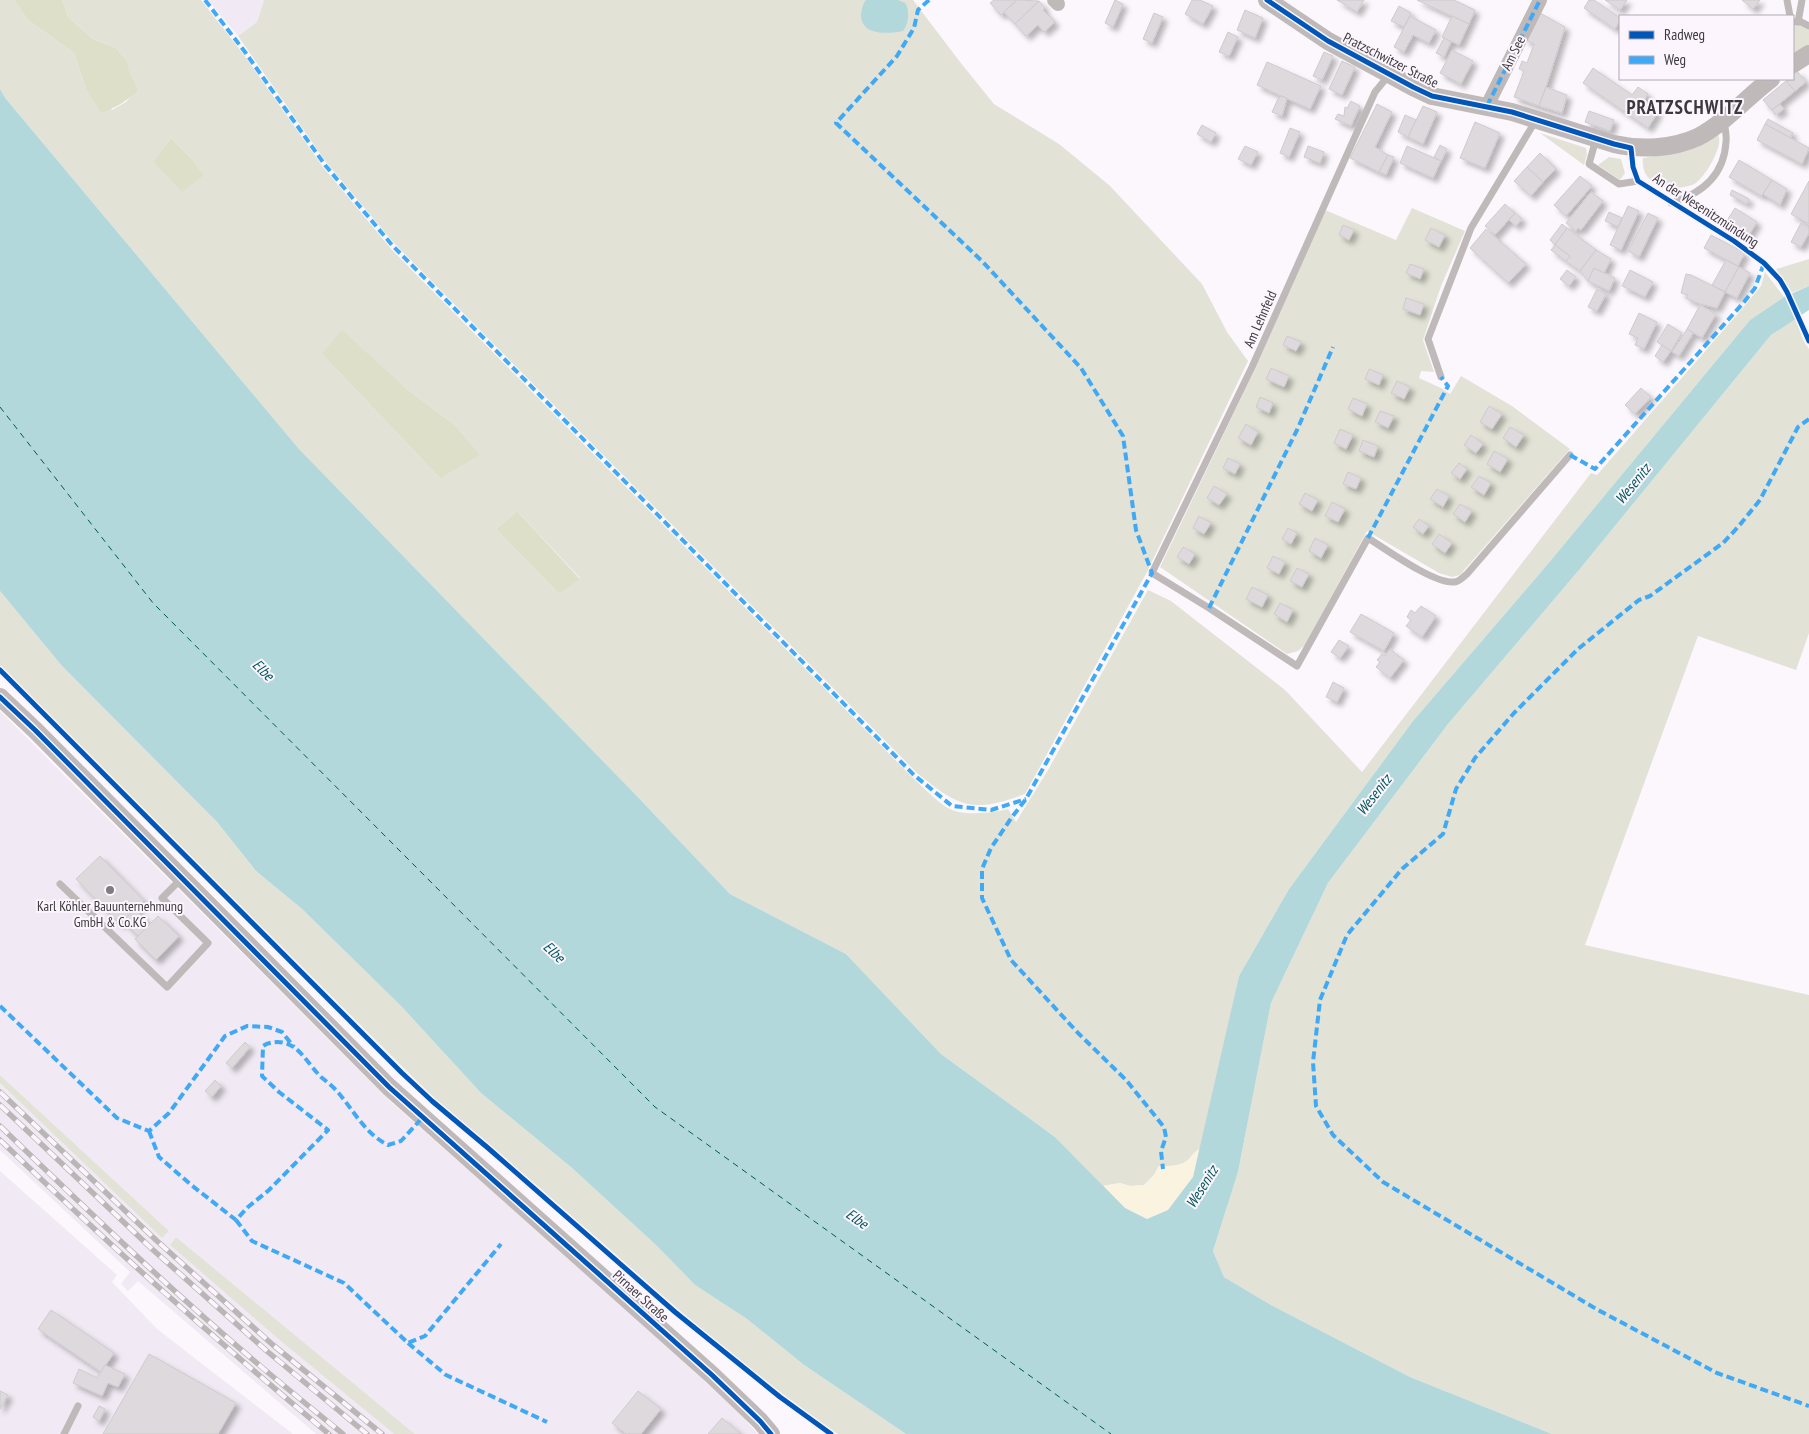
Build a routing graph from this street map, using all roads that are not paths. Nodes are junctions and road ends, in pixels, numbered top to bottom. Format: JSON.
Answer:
{"nodes":[{"id":1,"x":1267,"y":0,"type":"edge"},
{"id":2,"x":1540,"y":0,"type":"edge"},
{"id":3,"x":1787,"y":0,"type":"edge"},
{"id":4,"x":1802,"y":0,"type":"edge"},
{"id":5,"x":1790,"y":15,"type":"edge"},
{"id":6,"x":1796,"y":22,"type":"edge"},
{"id":7,"x":1809,"y":26,"type":"edge"},
{"id":8,"x":1809,"y":54,"type":"edge"},
{"id":9,"x":1794,"y":63,"type":"edge"},
{"id":10,"x":1390,"y":75,"type":"junction"},
{"id":11,"x":1763,"y":82,"type":"edge"},
{"id":12,"x":1487,"y":106,"type":"junction"},
{"id":13,"x":1723,"y":119,"type":"junction"},
{"id":14,"x":1536,"y":120,"type":"junction"},
{"id":15,"x":1596,"y":138,"type":"junction"},
{"id":16,"x":1631,"y":148,"type":"junction"},
{"id":17,"x":1638,"y":181,"type":"junction"},
{"id":18,"x":1671,"y":203,"type":"junction"},
{"id":19,"x":1764,"y":263,"type":"dead end"},
{"id":20,"x":1441,"y":377,"type":"dead end"},
{"id":21,"x":1570,"y":455,"type":"dead end"},
{"id":22,"x":0,"y":697,"type":"edge"},
{"id":23,"x":182,"y":879,"type":"junction"},
{"id":24,"x":60,"y":884,"type":"dead end"},
{"id":25,"x":78,"y":1406,"type":"dead end"},
{"id":26,"x":64,"y":1434,"type":"edge"},
{"id":27,"x":770,"y":1434,"type":"edge"}],
"edges":[{"from":1,"to":10,"type":"street","name":"Pratzschwitzer Straße"},
{"from":2,"to":12,"type":"street","name":"Am See"},
{"from":3,"to":5,"type":"lane"},
{"from":4,"to":6,"type":"lane"},
{"from":6,"to":7,"type":"lane"},
{"from":8,"to":9,"type":"street"},
{"from":10,"to":12,"type":"street","name":"Pratzschwitzer Straße"},
{"from":10,"to":21,"type":"lane","name":"Am Lehnfeld"},
{"from":11,"to":13,"type":"street","name":"Pratzschwitzer Straße"},
{"from":12,"to":14,"type":"street","name":"Pratzschwitzer Straße"},
{"from":13,"to":16,"type":"street","name":"Pratzschwitzer Straße"},
{"from":13,"to":18,"type":"lane"},
{"from":14,"to":15,"type":"street","name":"Pratzschwitzer Straße"},
{"from":14,"to":20,"type":"lane"},
{"from":15,"to":16,"type":"street","name":"Pratzschwitzer Straße"},
{"from":15,"to":17,"type":"lane"},
{"from":16,"to":17,"type":"lane","name":"An der Wesenitzmündung"},
{"from":17,"to":18,"type":"lane","name":"An der Wesenitzmündung"},
{"from":18,"to":19,"type":"lane","name":"An der Wesenitzmündung"},
{"from":22,"to":23,"type":"street","name":"Pirnaer Straße"},
{"from":23,"to":24,"type":"lane"},
{"from":23,"to":27,"type":"street","name":"Pirnaer Straße"},
{"from":25,"to":26,"type":"lane"}]}
